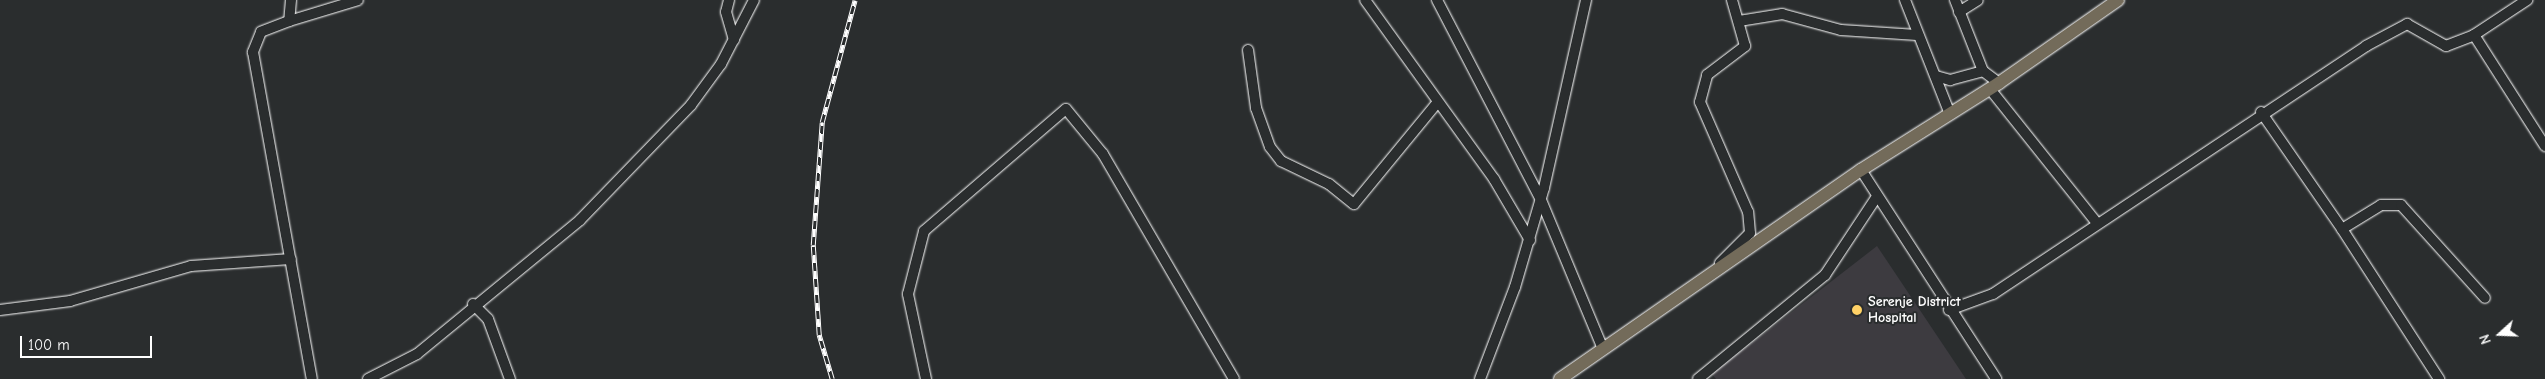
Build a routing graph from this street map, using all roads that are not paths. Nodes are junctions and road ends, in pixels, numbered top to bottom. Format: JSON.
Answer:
{"nodes":[{"id":1,"x":291,"y":0,"type":"edge"},
{"id":2,"x":358,"y":0,"type":"edge"},
{"id":3,"x":729,"y":0,"type":"edge"},
{"id":4,"x":754,"y":0,"type":"edge"},
{"id":5,"x":1365,"y":0,"type":"edge"},
{"id":6,"x":1437,"y":0,"type":"edge"},
{"id":7,"x":1586,"y":0,"type":"edge"},
{"id":8,"x":1732,"y":0,"type":"edge"},
{"id":9,"x":1904,"y":0,"type":"edge"},
{"id":10,"x":1955,"y":0,"type":"edge"},
{"id":11,"x":1978,"y":0,"type":"edge"},
{"id":12,"x":2118,"y":0,"type":"edge"},
{"id":13,"x":2526,"y":0,"type":"edge"},
{"id":14,"x":1959,"y":12,"type":"junction"},
{"id":15,"x":289,"y":21,"type":"junction"},
{"id":16,"x":1739,"y":21,"type":"junction"},
{"id":17,"x":1917,"y":35,"type":"junction"},
{"id":18,"x":2474,"y":35,"type":"junction"},
{"id":19,"x":734,"y":40,"type":"junction"},
{"id":20,"x":1248,"y":50,"type":"dead end"},
{"id":21,"x":1984,"y":71,"type":"junction"},
{"id":22,"x":1936,"y":76,"type":"junction"},
{"id":23,"x":1995,"y":86,"type":"junction"},
{"id":24,"x":1436,"y":104,"type":"junction"},
{"id":25,"x":2261,"y":112,"type":"junction"},
{"id":26,"x":1950,"y":114,"type":"junction"},
{"id":27,"x":2545,"y":146,"type":"edge"},
{"id":28,"x":1861,"y":170,"type":"junction"},
{"id":29,"x":1876,"y":198,"type":"junction"},
{"id":30,"x":1541,"y":200,"type":"junction"},
{"id":31,"x":2096,"y":223,"type":"junction"},
{"id":32,"x":2342,"y":229,"type":"junction"},
{"id":33,"x":1530,"y":240,"type":"junction"},
{"id":34,"x":291,"y":258,"type":"junction"},
{"id":35,"x":1702,"y":281,"type":"junction"},
{"id":36,"x":2485,"y":298,"type":"dead end"},
{"id":37,"x":473,"y":304,"type":"junction"},
{"id":38,"x":0,"y":310,"type":"edge"},
{"id":39,"x":1949,"y":310,"type":"junction"},
{"id":40,"x":1603,"y":349,"type":"junction"},
{"id":41,"x":312,"y":379,"type":"edge"},
{"id":42,"x":368,"y":379,"type":"edge"},
{"id":43,"x":510,"y":379,"type":"edge"},
{"id":44,"x":926,"y":379,"type":"edge"},
{"id":45,"x":1234,"y":379,"type":"edge"},
{"id":46,"x":1480,"y":379,"type":"edge"},
{"id":47,"x":1560,"y":379,"type":"edge"},
{"id":48,"x":1698,"y":379,"type":"edge"},
{"id":49,"x":1996,"y":379,"type":"edge"},
{"id":50,"x":2439,"y":379,"type":"edge"}],
"edges":[{"from":1,"to":15,"type":"street"},
{"from":2,"to":15,"type":"street"},
{"from":3,"to":19,"type":"street"},
{"from":4,"to":19,"type":"street"},
{"from":5,"to":24,"type":"street"},
{"from":6,"to":30,"type":"street"},
{"from":7,"to":30,"type":"street"},
{"from":8,"to":16,"type":"street"},
{"from":9,"to":17,"type":"street"},
{"from":10,"to":14,"type":"street"},
{"from":11,"to":14,"type":"street"},
{"from":12,"to":23,"type":"main road"},
{"from":13,"to":18,"type":"street"},
{"from":14,"to":21,"type":"street"},
{"from":15,"to":34,"type":"street"},
{"from":16,"to":17,"type":"street"},
{"from":16,"to":35,"type":"street"},
{"from":17,"to":22,"type":"street"},
{"from":18,"to":25,"type":"street"},
{"from":18,"to":27,"type":"street"},
{"from":19,"to":37,"type":"street"},
{"from":20,"to":24,"type":"street"},
{"from":21,"to":22,"type":"street"},
{"from":21,"to":23,"type":"street"},
{"from":22,"to":26,"type":"street"},
{"from":23,"to":26,"type":"main road"},
{"from":23,"to":31,"type":"street"},
{"from":24,"to":33,"type":"street"},
{"from":25,"to":31,"type":"street"},
{"from":25,"to":32,"type":"street"},
{"from":26,"to":28,"type":"main road"},
{"from":28,"to":29,"type":"street"},
{"from":28,"to":35,"type":"main road"},
{"from":29,"to":39,"type":"street"},
{"from":29,"to":48,"type":"street"},
{"from":30,"to":33,"type":"street"},
{"from":30,"to":40,"type":"street"},
{"from":31,"to":39,"type":"street"},
{"from":32,"to":36,"type":"street"},
{"from":32,"to":50,"type":"street"},
{"from":33,"to":46,"type":"street"},
{"from":34,"to":38,"type":"street"},
{"from":34,"to":41,"type":"street"},
{"from":35,"to":40,"type":"main road"},
{"from":37,"to":42,"type":"street"},
{"from":37,"to":43,"type":"street"},
{"from":39,"to":49,"type":"street"},
{"from":40,"to":47,"type":"main road"},
{"from":44,"to":45,"type":"street"}]}
